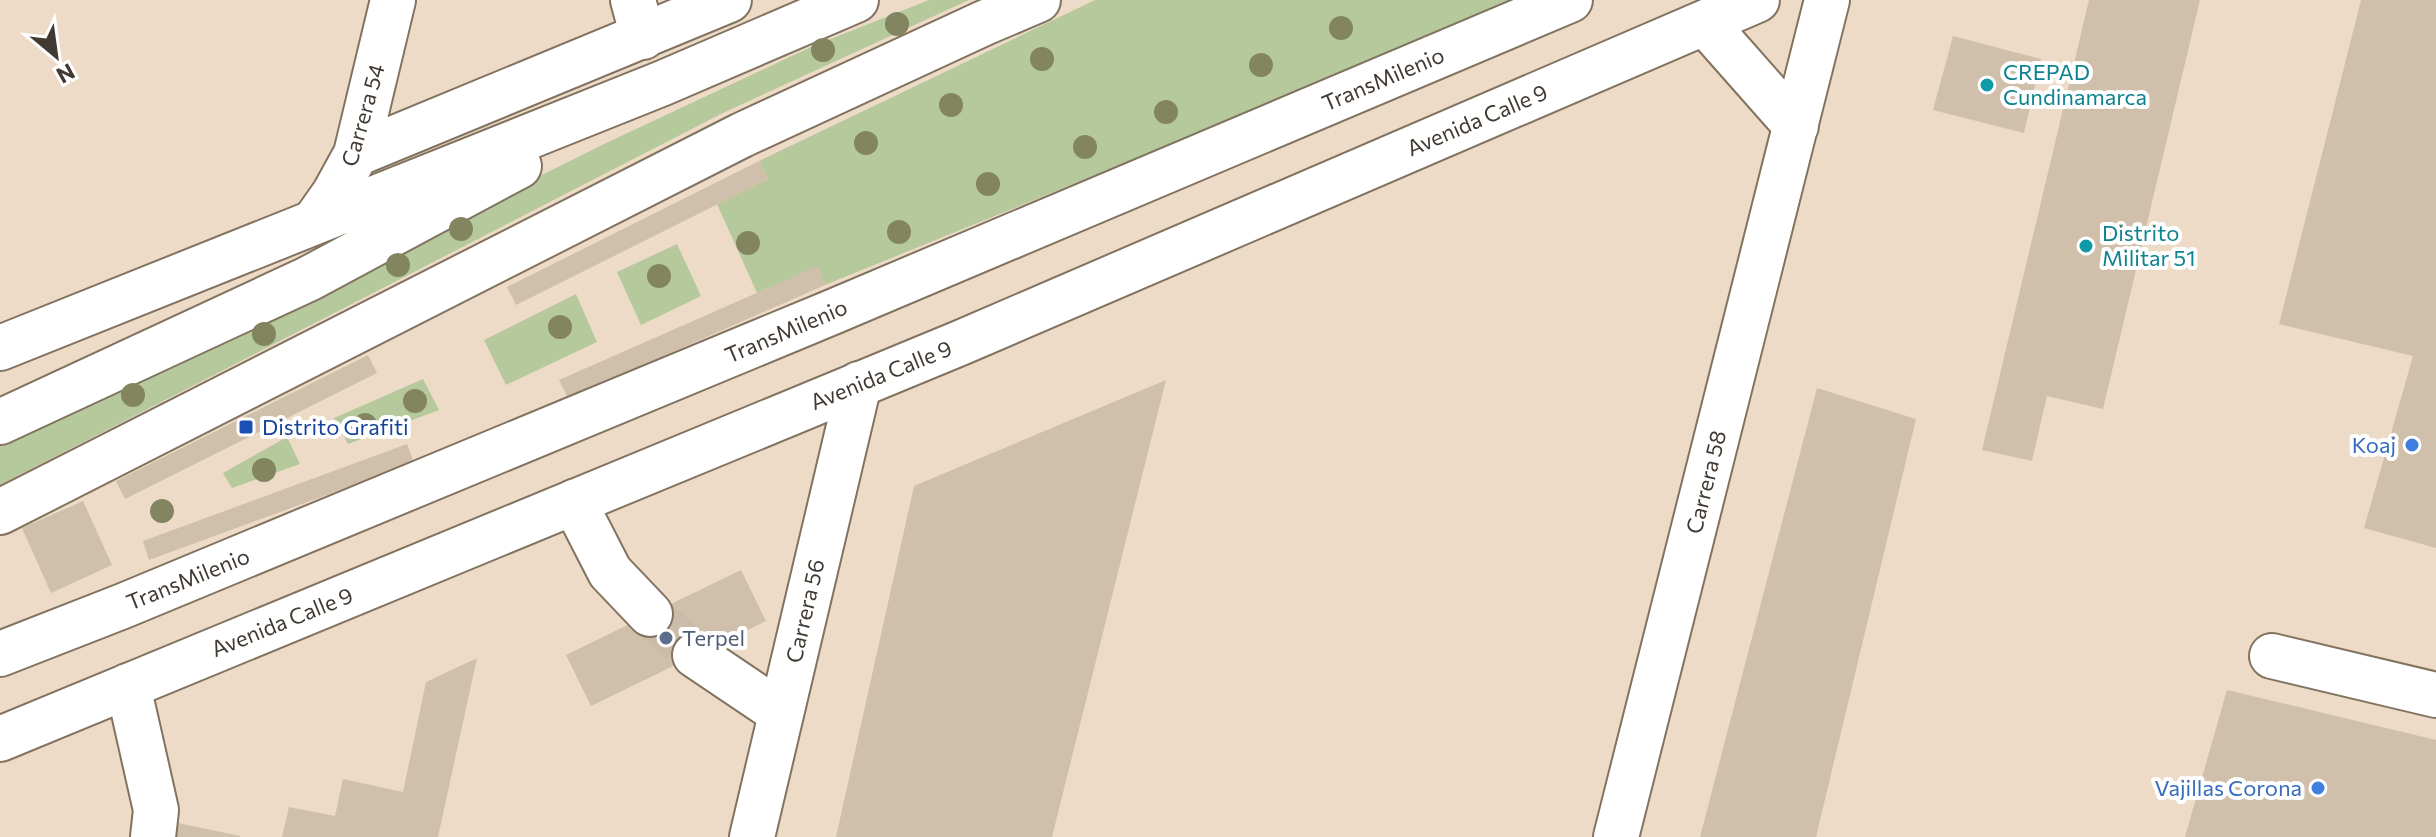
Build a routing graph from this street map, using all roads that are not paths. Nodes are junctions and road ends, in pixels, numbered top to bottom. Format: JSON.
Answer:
{"nodes":[{"id":1,"x":393,"y":0,"type":"edge"},
{"id":2,"x":729,"y":0,"type":"edge"},
{"id":3,"x":856,"y":0,"type":"edge"},
{"id":4,"x":1038,"y":0,"type":"edge"},
{"id":5,"x":1570,"y":0,"type":"edge"},
{"id":6,"x":1757,"y":0,"type":"edge"},
{"id":7,"x":1827,"y":0,"type":"edge"},
{"id":8,"x":638,"y":18,"type":"edge"},
{"id":9,"x":1705,"y":23,"type":"junction"},
{"id":10,"x":663,"y":83,"type":"junction"},
{"id":11,"x":1796,"y":126,"type":"junction"},
{"id":12,"x":356,"y":154,"type":"junction"},
{"id":13,"x":315,"y":221,"type":"junction"},
{"id":14,"x":0,"y":348,"type":"edge"},
{"id":15,"x":859,"y":384,"type":"junction"},
{"id":16,"x":0,"y":422,"type":"edge"},
{"id":17,"x":574,"y":502,"type":"junction"},
{"id":18,"x":0,"y":512,"type":"edge"},
{"id":19,"x":650,"y":614,"type":"tunnel mouth"},
{"id":20,"x":0,"y":654,"type":"edge"},
{"id":21,"x":695,"y":655,"type":"tunnel mouth"},
{"id":22,"x":2272,"y":656,"type":"dead end"},
{"id":23,"x":128,"y":686,"type":"junction"},
{"id":24,"x":2436,"y":695,"type":"edge"},
{"id":25,"x":781,"y":713,"type":"junction"},
{"id":26,"x":0,"y":739,"type":"edge"},
{"id":27,"x":153,"y":837,"type":"edge"},
{"id":28,"x":752,"y":837,"type":"edge"},
{"id":29,"x":1616,"y":837,"type":"edge"}],
"edges":[{"from":1,"to":12,"type":"main road","name":"Carrera 54"},
{"from":2,"to":8,"type":"main road"},
{"from":3,"to":10,"type":"main road"},
{"from":4,"to":18,"type":"main road"},
{"from":5,"to":20,"type":"main road","name":"TransMilenio"},
{"from":6,"to":9,"type":"main road","name":"Avenida Calle 9"},
{"from":7,"to":11,"type":"main road","name":"Carrera 58"},
{"from":8,"to":12,"type":"main road"},
{"from":9,"to":11,"type":"main road"},
{"from":9,"to":15,"type":"main road","name":"Avenida Calle 9"},
{"from":10,"to":13,"type":"main road"},
{"from":10,"to":16,"type":"main road"},
{"from":11,"to":29,"type":"main road","name":"Carrera 58"},
{"from":12,"to":13,"type":"main road","name":"Carrera 54"},
{"from":13,"to":14,"type":"main road"},
{"from":15,"to":17,"type":"main road","name":"Avenida Calle 9"},
{"from":15,"to":25,"type":"main road","name":"Carrera 56"},
{"from":17,"to":19,"type":"main road"},
{"from":17,"to":23,"type":"main road","name":"Avenida Calle 9"},
{"from":21,"to":25,"type":"main road"},
{"from":22,"to":24,"type":"main road"},
{"from":23,"to":26,"type":"main road","name":"Avenida Calle 9"},
{"from":23,"to":27,"type":"main road"},
{"from":25,"to":28,"type":"main road","name":"Carrera 56"}]}
